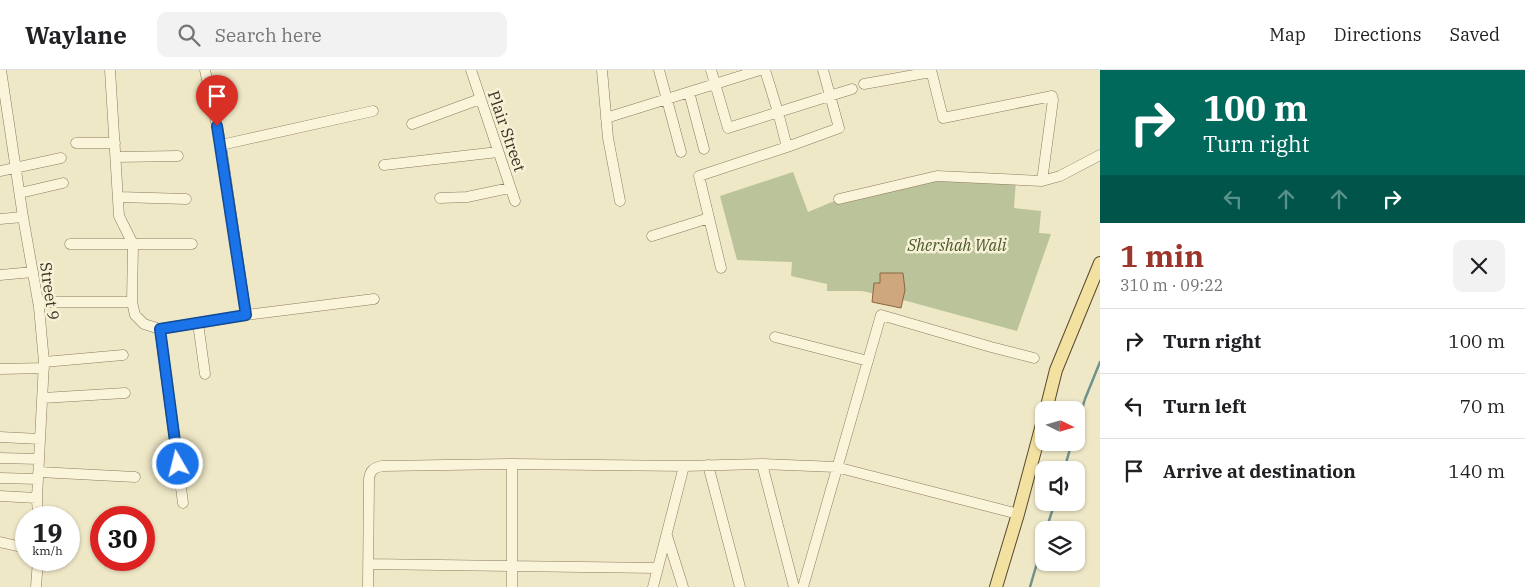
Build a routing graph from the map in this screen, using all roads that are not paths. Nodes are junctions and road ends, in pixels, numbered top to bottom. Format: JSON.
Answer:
{"nodes":[{"id":1,"x":1,"y":70,"type":"edge"},
{"id":2,"x":110,"y":70,"type":"edge"},
{"id":3,"x":206,"y":70,"type":"edge"},
{"id":4,"x":471,"y":70,"type":"edge"},
{"id":5,"x":658,"y":70,"type":"edge"},
{"id":6,"x":711,"y":70,"type":"edge"},
{"id":7,"x":760,"y":70,"type":"edge"},
{"id":8,"x":765,"y":70,"type":"edge"},
{"id":9,"x":823,"y":70,"type":"edge"},
{"id":10,"x":604,"y":71,"type":"edge"},
{"id":11,"x":931,"y":71,"type":"edge"},
{"id":12,"x":716,"y":84,"type":"junction"},
{"id":13,"x":864,"y":84,"type":"dead end"},
{"id":14,"x":852,"y":89,"type":"dead end"},
{"id":15,"x":689,"y":92,"type":"junction"},
{"id":16,"x":830,"y":95,"type":"junction"},
{"id":17,"x":667,"y":98,"type":"junction"},
{"id":18,"x":480,"y":99,"type":"junction"},
{"id":19,"x":373,"y":111,"type":"dead end"},
{"id":20,"x":778,"y":112,"type":"junction"},
{"id":21,"x":606,"y":118,"type":"junction"},
{"id":22,"x":412,"y":124,"type":"dead end"},
{"id":23,"x":76,"y":143,"type":"dead end"},
{"id":24,"x":115,"y":143,"type":"junction"},
{"id":25,"x":221,"y":145,"type":"junction"},
{"id":26,"x":787,"y":147,"type":"junction"},
{"id":27,"x":704,"y":149,"type":"dead end"},
{"id":28,"x":498,"y":152,"type":"junction"},
{"id":29,"x":681,"y":152,"type":"dead end"},
{"id":30,"x":1100,"y":155,"type":"edge"},
{"id":31,"x":178,"y":156,"type":"dead end"},
{"id":32,"x":116,"y":157,"type":"junction"},
{"id":33,"x":61,"y":158,"type":"dead end"},
{"id":34,"x":384,"y":165,"type":"dead end"},
{"id":35,"x":16,"y":169,"type":"junction"},
{"id":36,"x":0,"y":171,"type":"edge"},
{"id":37,"x":1042,"y":181,"type":"junction"},
{"id":38,"x":63,"y":183,"type":"dead end"},
{"id":39,"x":510,"y":188,"type":"junction"},
{"id":40,"x":20,"y":193,"type":"junction"},
{"id":41,"x":118,"y":197,"type":"junction"},
{"id":42,"x":440,"y":198,"type":"dead end"},
{"id":43,"x":186,"y":199,"type":"dead end"},
{"id":44,"x":839,"y":199,"type":"dead end"},
{"id":45,"x":514,"y":201,"type":"dead end"},
{"id":46,"x":620,"y":201,"type":"dead end"},
{"id":47,"x":23,"y":217,"type":"junction"},
{"id":48,"x":0,"y":218,"type":"edge"},
{"id":49,"x":709,"y":218,"type":"junction"},
{"id":50,"x":652,"y":236,"type":"dead end"},
{"id":51,"x":70,"y":244,"type":"dead end"},
{"id":52,"x":133,"y":244,"type":"junction"},
{"id":53,"x":192,"y":244,"type":"dead end"},
{"id":54,"x":1100,"y":263,"type":"edge"},
{"id":55,"x":721,"y":268,"type":"dead end"},
{"id":56,"x":33,"y":272,"type":"junction"},
{"id":57,"x":0,"y":276,"type":"edge"},
{"id":58,"x":374,"y":299,"type":"dead end"},
{"id":59,"x":38,"y":302,"type":"junction"},
{"id":60,"x":132,"y":302,"type":"junction"},
{"id":61,"x":246,"y":315,"type":"junction"},
{"id":62,"x":198,"y":323,"type":"junction"},
{"id":63,"x":160,"y":329,"type":"junction"},
{"id":64,"x":775,"y":337,"type":"dead end"},
{"id":65,"x":123,"y":355,"type":"dead end"},
{"id":66,"x":1034,"y":358,"type":"dead end"},
{"id":67,"x":868,"y":361,"type":"junction"},
{"id":68,"x":44,"y":365,"type":"junction"},
{"id":69,"x":0,"y":369,"type":"edge"},
{"id":70,"x":205,"y":374,"type":"dead end"},
{"id":71,"x":126,"y":393,"type":"dead end"},
{"id":72,"x":43,"y":398,"type":"junction"},
{"id":73,"x":1048,"y":401,"type":"edge"},
{"id":74,"x":0,"y":437,"type":"edge"},
{"id":75,"x":40,"y":439,"type":"junction"},
{"id":76,"x":1035,"y":451,"type":"edge"},
{"id":77,"x":0,"y":458,"type":"edge"},
{"id":78,"x":39,"y":459,"type":"junction"},
{"id":79,"x":512,"y":464,"type":"junction"},
{"id":80,"x":762,"y":464,"type":"junction"},
{"id":81,"x":708,"y":465,"type":"junction"},
{"id":82,"x":684,"y":466,"type":"junction"},
{"id":83,"x":836,"y":468,"type":"junction"},
{"id":84,"x":38,"y":475,"type":"junction"},
{"id":85,"x":134,"y":477,"type":"dead end"},
{"id":86,"x":0,"y":478,"type":"edge"},
{"id":87,"x":0,"y":496,"type":"edge"},
{"id":88,"x":37,"y":498,"type":"junction"},
{"id":89,"x":183,"y":503,"type":"dead end"},
{"id":90,"x":37,"y":506,"type":"edge"},
{"id":91,"x":1018,"y":514,"type":"junction"},
{"id":92,"x":666,"y":535,"type":"junction"},
{"id":93,"x":0,"y":542,"type":"edge"},
{"id":94,"x":15,"y":545,"type":"edge"},
{"id":95,"x":368,"y":564,"type":"junction"},
{"id":96,"x":512,"y":566,"type":"junction"},
{"id":97,"x":658,"y":568,"type":"junction"},
{"id":98,"x":37,"y":571,"type":"edge"},
{"id":99,"x":36,"y":587,"type":"edge"},
{"id":100,"x":368,"y":587,"type":"edge"},
{"id":101,"x":512,"y":587,"type":"edge"},
{"id":102,"x":653,"y":587,"type":"edge"},
{"id":103,"x":683,"y":587,"type":"edge"},
{"id":104,"x":740,"y":587,"type":"edge"},
{"id":105,"x":794,"y":587,"type":"edge"},
{"id":106,"x":803,"y":587,"type":"edge"},
{"id":107,"x":996,"y":587,"type":"edge"}],
"edges":[{"from":1,"to":35,"type":"street","name":"Street 9"},
{"from":2,"to":24,"type":"street"},
{"from":3,"to":25,"type":"street"},
{"from":4,"to":18,"type":"street","name":"Plair Street"},
{"from":5,"to":17,"type":"street"},
{"from":6,"to":12,"type":"street"},
{"from":7,"to":12,"type":"street"},
{"from":8,"to":20,"type":"street"},
{"from":9,"to":16,"type":"street"},
{"from":10,"to":21,"type":"street"},
{"from":11,"to":13,"type":"street"},
{"from":11,"to":37,"type":"street"},
{"from":12,"to":15,"type":"street"},
{"from":12,"to":20,"type":"street"},
{"from":14,"to":16,"type":"street"},
{"from":15,"to":17,"type":"street"},
{"from":15,"to":27,"type":"street"},
{"from":16,"to":20,"type":"street"},
{"from":16,"to":26,"type":"street"},
{"from":17,"to":21,"type":"street"},
{"from":17,"to":29,"type":"street"},
{"from":18,"to":22,"type":"street"},
{"from":18,"to":28,"type":"street","name":"Plair Street"},
{"from":19,"to":25,"type":"street"},
{"from":20,"to":26,"type":"street"},
{"from":21,"to":46,"type":"street"},
{"from":23,"to":24,"type":"street"},
{"from":24,"to":32,"type":"street"},
{"from":25,"to":61,"type":"street"},
{"from":26,"to":49,"type":"street"},
{"from":28,"to":34,"type":"street"},
{"from":28,"to":39,"type":"street","name":"Plair Street"},
{"from":30,"to":37,"type":"street"},
{"from":31,"to":32,"type":"street"},
{"from":32,"to":41,"type":"street"},
{"from":33,"to":35,"type":"street"},
{"from":35,"to":36,"type":"street"},
{"from":35,"to":40,"type":"street","name":"Street 9"},
{"from":37,"to":44,"type":"street"},
{"from":38,"to":40,"type":"street"},
{"from":39,"to":42,"type":"street"},
{"from":39,"to":45,"type":"street","name":"Plair Street"},
{"from":40,"to":47,"type":"street","name":"Street 9"},
{"from":41,"to":43,"type":"street"},
{"from":41,"to":52,"type":"street"},
{"from":47,"to":48,"type":"street"},
{"from":47,"to":56,"type":"street","name":"Street 9"},
{"from":49,"to":50,"type":"street"},
{"from":49,"to":55,"type":"street"},
{"from":51,"to":52,"type":"street"},
{"from":52,"to":53,"type":"street"},
{"from":52,"to":60,"type":"street"},
{"from":54,"to":73,"type":"main road"},
{"from":56,"to":57,"type":"street"},
{"from":56,"to":59,"type":"street","name":"Street 9"},
{"from":58,"to":61,"type":"street"},
{"from":59,"to":60,"type":"street"},
{"from":59,"to":68,"type":"street","name":"Street 9"},
{"from":60,"to":63,"type":"street"},
{"from":61,"to":62,"type":"street"},
{"from":62,"to":63,"type":"street"},
{"from":62,"to":70,"type":"street"},
{"from":63,"to":89,"type":"street"},
{"from":64,"to":67,"type":"street"},
{"from":65,"to":68,"type":"street"},
{"from":66,"to":67,"type":"street"},
{"from":67,"to":83,"type":"street"},
{"from":68,"to":69,"type":"street"},
{"from":68,"to":72,"type":"street","name":"Street 9"},
{"from":71,"to":72,"type":"street"},
{"from":72,"to":75,"type":"street","name":"Street 9"},
{"from":74,"to":75,"type":"street"},
{"from":75,"to":78,"type":"street","name":"Street 9"},
{"from":76,"to":91,"type":"main road"},
{"from":77,"to":78,"type":"street"},
{"from":78,"to":84,"type":"street","name":"Street 9"},
{"from":79,"to":82,"type":"street"},
{"from":79,"to":95,"type":"street"},
{"from":79,"to":96,"type":"street"},
{"from":80,"to":81,"type":"street"},
{"from":80,"to":83,"type":"street"},
{"from":80,"to":105,"type":"street"},
{"from":81,"to":82,"type":"street"},
{"from":81,"to":104,"type":"street"},
{"from":82,"to":92,"type":"street"},
{"from":83,"to":91,"type":"street"},
{"from":83,"to":106,"type":"street"},
{"from":84,"to":85,"type":"street"},
{"from":84,"to":86,"type":"street"},
{"from":84,"to":88,"type":"street","name":"Street 9"},
{"from":87,"to":88,"type":"street"},
{"from":88,"to":90,"type":"street","name":"Street 9"},
{"from":91,"to":107,"type":"main road"},
{"from":92,"to":97,"type":"street"},
{"from":92,"to":103,"type":"street"},
{"from":93,"to":94,"type":"street"},
{"from":95,"to":96,"type":"street"},
{"from":95,"to":100,"type":"street"},
{"from":96,"to":97,"type":"street"},
{"from":96,"to":101,"type":"street"},
{"from":97,"to":102,"type":"street"},
{"from":98,"to":99,"type":"street"}]}
